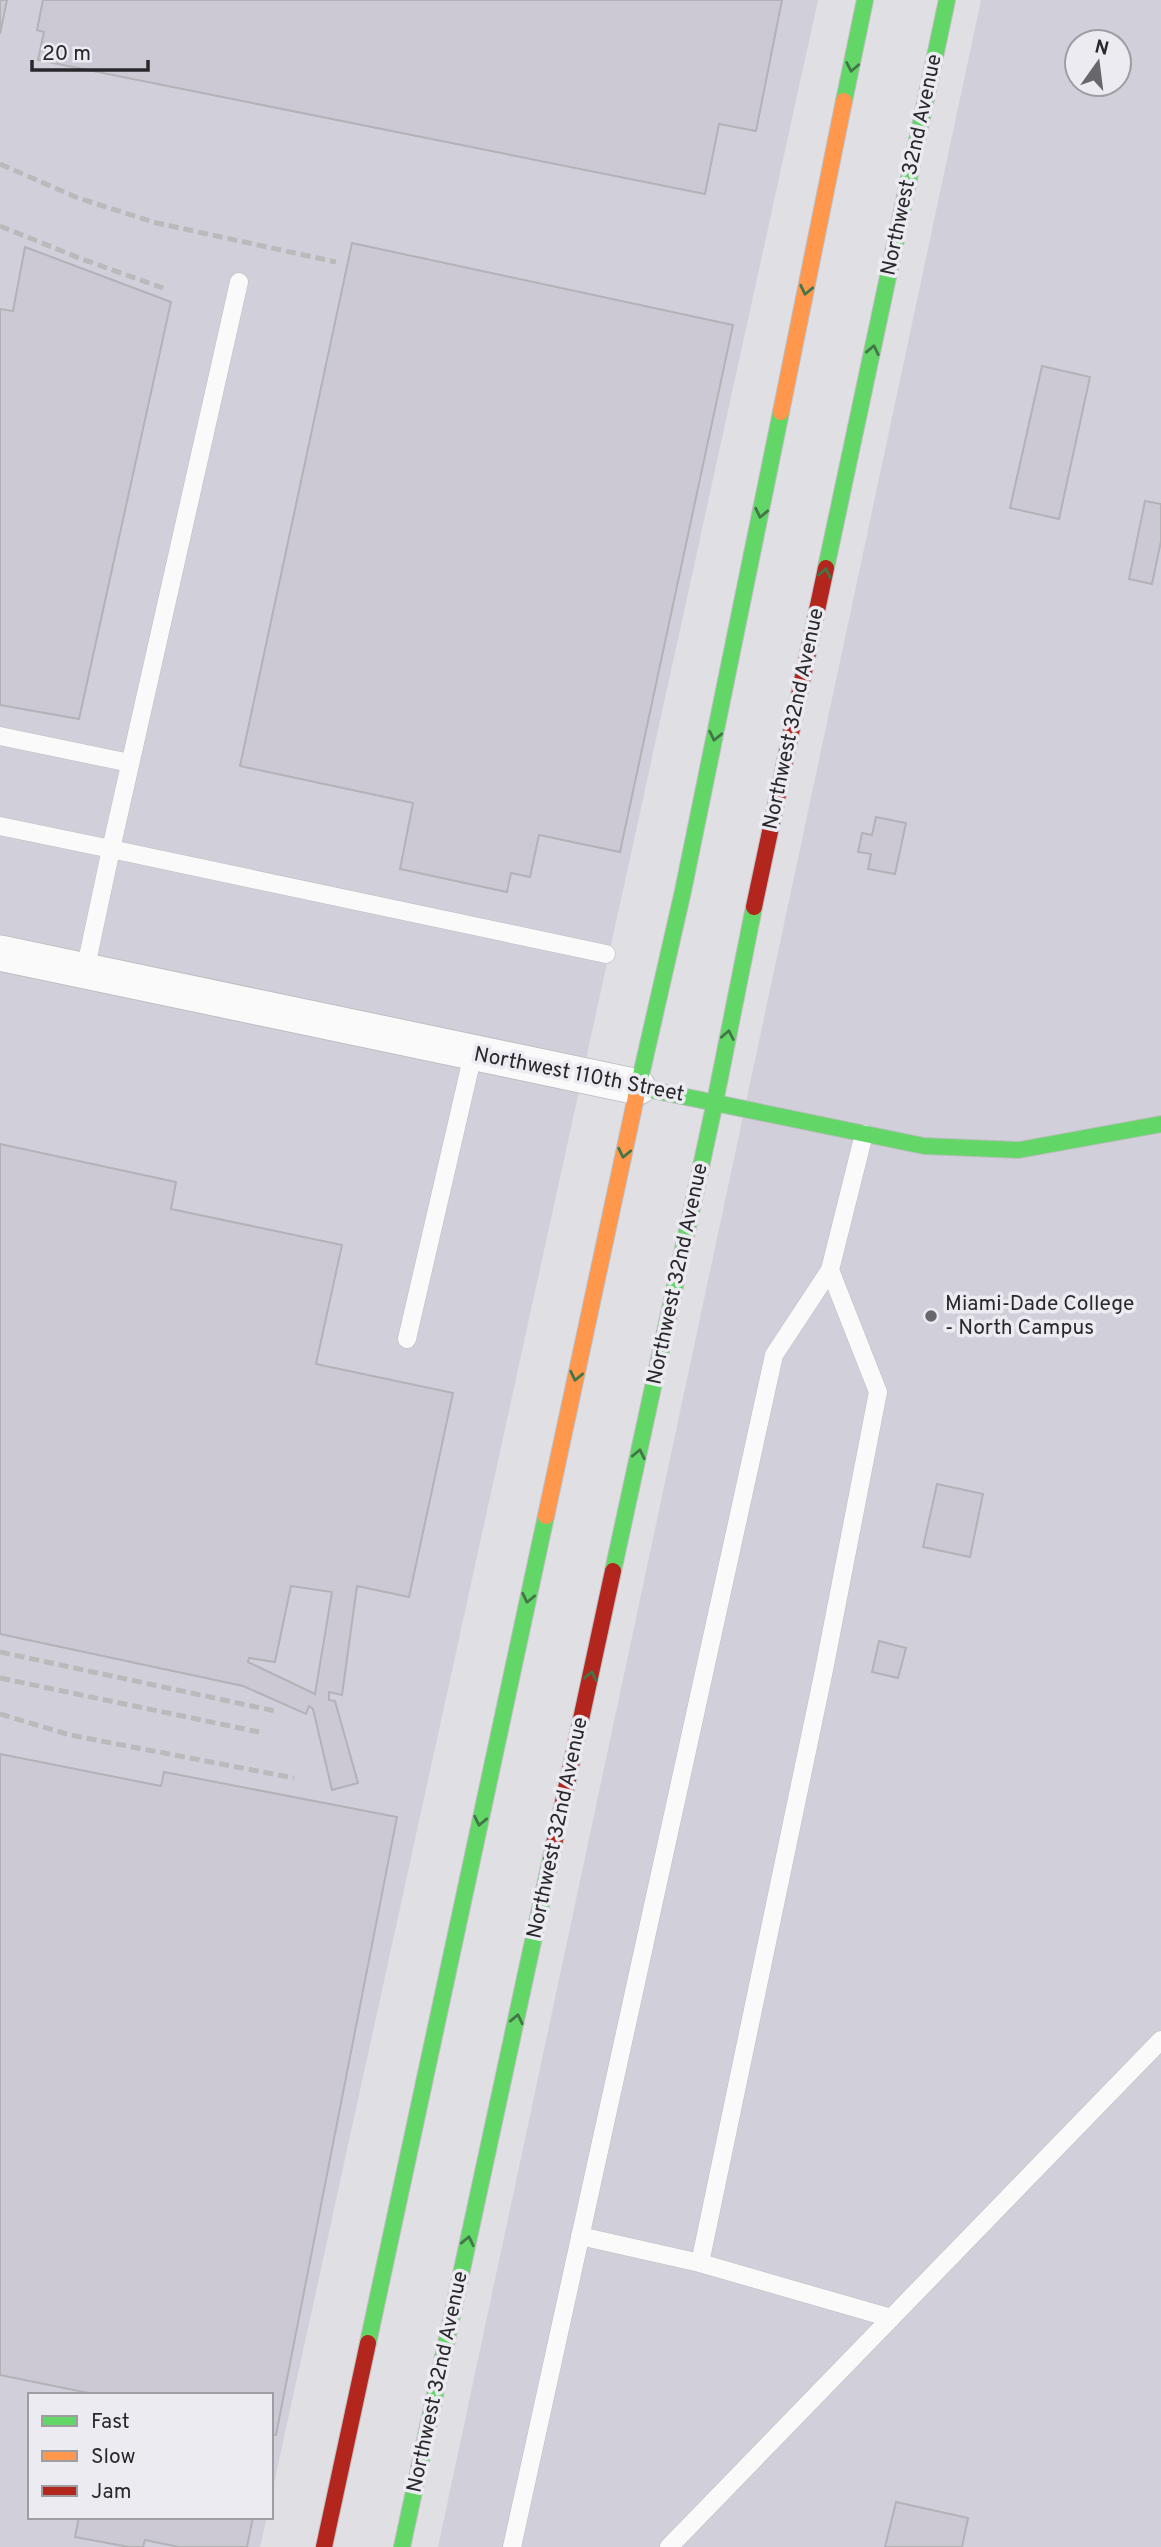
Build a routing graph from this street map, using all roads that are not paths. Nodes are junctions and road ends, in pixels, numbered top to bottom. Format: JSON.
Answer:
{"nodes":[{"id":1,"x":865,"y":0,"type":"edge"},
{"id":2,"x":947,"y":0,"type":"edge"},
{"id":3,"x":239,"y":282,"type":"dead end"},
{"id":4,"x":0,"y":736,"type":"edge"},
{"id":5,"x":130,"y":763,"type":"junction"},
{"id":6,"x":0,"y":826,"type":"edge"},
{"id":7,"x":111,"y":849,"type":"junction"},
{"id":8,"x":0,"y":953,"type":"edge"},
{"id":9,"x":606,"y":954,"type":"dead end"},
{"id":10,"x":85,"y":971,"type":"junction"},
{"id":11,"x":473,"y":1054,"type":"junction"},
{"id":12,"x":638,"y":1087,"type":"junction"},
{"id":13,"x":715,"y":1102,"type":"junction"},
{"id":14,"x":1161,"y":1124,"type":"edge"},
{"id":15,"x":864,"y":1134,"type":"junction"},
{"id":16,"x":831,"y":1270,"type":"junction"},
{"id":17,"x":407,"y":1339,"type":"dead end"},
{"id":18,"x":1161,"y":2040,"type":"edge"},
{"id":19,"x":580,"y":2236,"type":"junction"},
{"id":20,"x":700,"y":2263,"type":"junction"},
{"id":21,"x":891,"y":2318,"type":"junction"},
{"id":22,"x":324,"y":2547,"type":"edge"},
{"id":23,"x":402,"y":2547,"type":"edge"},
{"id":24,"x":512,"y":2547,"type":"edge"},
{"id":25,"x":669,"y":2547,"type":"edge"}],
"edges":[{"from":1,"to":12,"type":"main road","one_way":true},
{"from":13,"to":2,"type":"main road","name":"Northwest 32nd Avenue","one_way":true},
{"from":3,"to":5,"type":"lane"},
{"from":4,"to":5,"type":"lane"},
{"from":5,"to":7,"type":"lane"},
{"from":6,"to":7,"type":"lane"},
{"from":7,"to":9,"type":"lane"},
{"from":7,"to":10,"type":"lane"},
{"from":8,"to":10,"type":"street","name":"Northwest 110th Street"},
{"from":10,"to":11,"type":"street","name":"Northwest 110th Street"},
{"from":11,"to":12,"type":"street","name":"Northwest 110th Street"},
{"from":11,"to":17,"type":"lane"},
{"from":12,"to":13,"type":"main road","name":"Northwest 110th Street"},
{"from":12,"to":22,"type":"main road","one_way":true},
{"from":13,"to":15,"type":"main road","name":"Northwest 110th Street"},
{"from":23,"to":13,"type":"main road","name":"Northwest 32nd Avenue","one_way":true},
{"from":14,"to":15,"type":"main road","name":"Northwest 110th Street"},
{"from":15,"to":16,"type":"lane"},
{"from":16,"to":19,"type":"lane"},
{"from":16,"to":20,"type":"lane"},
{"from":18,"to":21,"type":"lane"},
{"from":19,"to":20,"type":"lane"},
{"from":19,"to":24,"type":"lane"},
{"from":20,"to":21,"type":"lane"},
{"from":21,"to":25,"type":"lane"}]}
